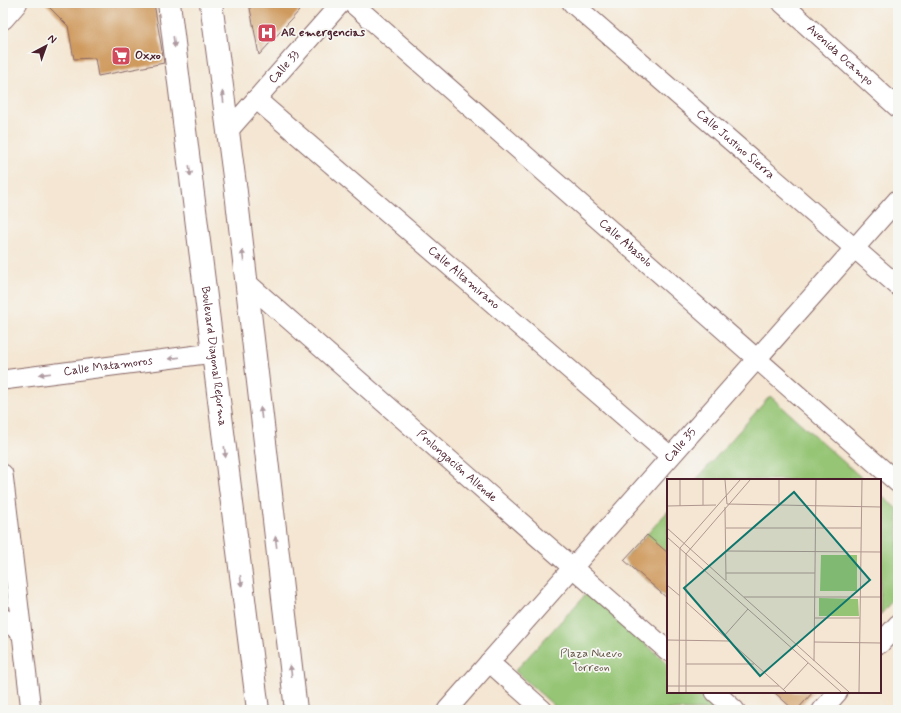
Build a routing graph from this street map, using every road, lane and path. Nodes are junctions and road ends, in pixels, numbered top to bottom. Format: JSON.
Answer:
{"nodes":[{"id":1,"x":16,"y":3,"type":"edge"},
{"id":2,"x":169,"y":3,"type":"edge"},
{"id":3,"x":211,"y":3,"type":"edge"},
{"id":4,"x":341,"y":3,"type":"edge"},
{"id":5,"x":352,"y":3,"type":"edge"},
{"id":6,"x":572,"y":3,"type":"edge"},
{"id":7,"x":782,"y":3,"type":"edge"},
{"id":8,"x":3,"y":18,"type":"edge"},
{"id":9,"x":256,"y":99,"type":"junction"},
{"id":10,"x":898,"y":108,"type":"edge"},
{"id":11,"x":228,"y":131,"type":"junction"},
{"id":12,"x":898,"y":199,"type":"edge"},
{"id":13,"x":854,"y":248,"type":"junction"},
{"id":14,"x":246,"y":282,"type":"junction"},
{"id":15,"x":898,"y":286,"type":"edge"},
{"id":16,"x":213,"y":353,"type":"junction"},
{"id":17,"x":757,"y":359,"type":"junction"},
{"id":18,"x":3,"y":380,"type":"edge"},
{"id":19,"x":670,"y":456,"type":"junction"},
{"id":20,"x":3,"y":474,"type":"edge"},
{"id":21,"x":898,"y":483,"type":"edge"},
{"id":22,"x":572,"y":568,"type":"junction"},
{"id":23,"x":3,"y":618,"type":"edge"},
{"id":24,"x":898,"y":624,"type":"edge"},
{"id":25,"x":22,"y":634,"type":"junction"},
{"id":26,"x":881,"y":643,"type":"edge"},
{"id":27,"x":667,"y":650,"type":"edge"},
{"id":28,"x":489,"y":662,"type":"junction"},
{"id":29,"x":716,"y":693,"type":"edge"},
{"id":30,"x":837,"y":693,"type":"edge"},
{"id":31,"x":260,"y":704,"type":"edge"},
{"id":32,"x":31,"y":710,"type":"edge"},
{"id":33,"x":296,"y":710,"type":"edge"},
{"id":34,"x":447,"y":710,"type":"edge"},
{"id":35,"x":543,"y":710,"type":"edge"},
{"id":36,"x":735,"y":710,"type":"edge"},
{"id":37,"x":822,"y":710,"type":"edge"}],
"edges":[{"from":1,"to":8,"type":"main road"},
{"from":2,"to":16,"type":"main road","name":"Boulevard Diagonal Reforma","one_way":true},
{"from":11,"to":3,"type":"main road","one_way":true},
{"from":4,"to":9,"type":"street","name":"Calle 33"},
{"from":5,"to":17,"type":"street","name":"Calle Abasolo"},
{"from":6,"to":13,"type":"street","name":"Calle Justino Sierra"},
{"from":7,"to":10,"type":"street","name":"Avenida Ocampo"},
{"from":9,"to":11,"type":"street","name":"Calle 33"},
{"from":9,"to":19,"type":"street","name":"Calle Altamirano"},
{"from":14,"to":11,"type":"main road","one_way":true},
{"from":12,"to":13,"type":"street","name":"Calle 35"},
{"from":13,"to":15,"type":"street","name":"Calle Justino Sierra"},
{"from":13,"to":17,"type":"street","name":"Calle 35"},
{"from":14,"to":22,"type":"street","name":"Prolongación Allende"},
{"from":33,"to":14,"type":"main road","one_way":true},
{"from":16,"to":18,"type":"street","name":"Calle Matamoros","one_way":true},
{"from":16,"to":31,"type":"main road","name":"Boulevard Diagonal Reforma","one_way":true},
{"from":17,"to":19,"type":"street","name":"Calle 35"},
{"from":17,"to":21,"type":"street","name":"Calle Abasolo"},
{"from":19,"to":22,"type":"street","name":"Calle 35"},
{"from":20,"to":25,"type":"street"},
{"from":22,"to":27,"type":"street","name":"Prolongación Allende"},
{"from":22,"to":28,"type":"street","name":"Calle 35"},
{"from":23,"to":25,"type":"street"},
{"from":24,"to":26,"type":"street"},
{"from":25,"to":32,"type":"street"},
{"from":28,"to":34,"type":"street","name":"Calle 35"},
{"from":28,"to":35,"type":"street"},
{"from":29,"to":36,"type":"street"},
{"from":30,"to":37,"type":"street"}]}
